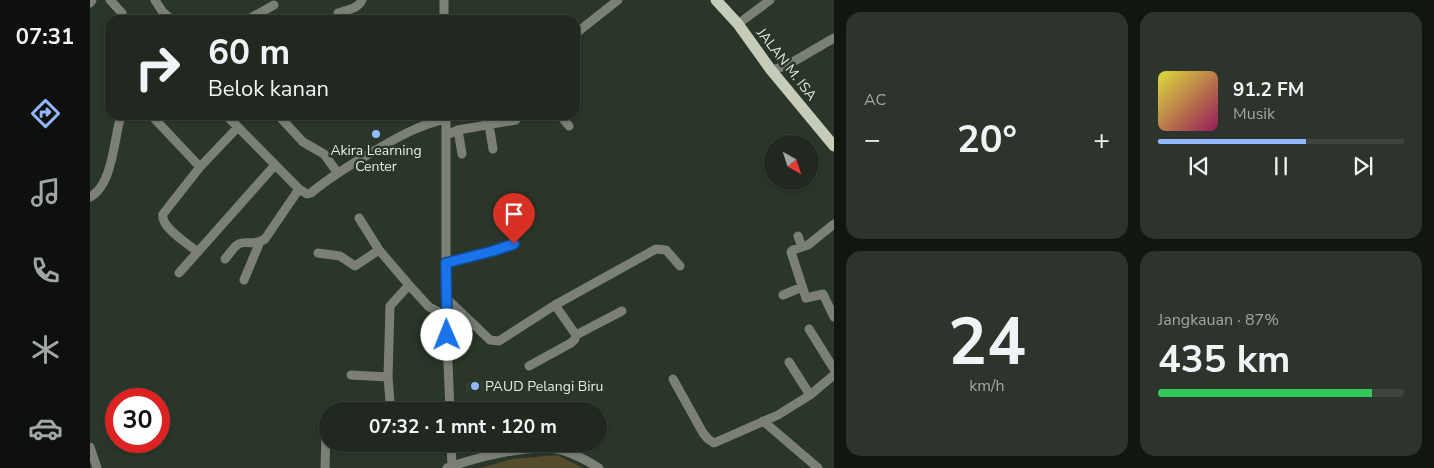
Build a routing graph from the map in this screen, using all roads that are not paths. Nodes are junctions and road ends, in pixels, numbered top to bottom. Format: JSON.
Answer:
{"nodes":[{"id":1,"x":92,"y":0,"type":"edge"},
{"id":2,"x":110,"y":0,"type":"edge"},
{"id":3,"x":155,"y":0,"type":"edge"},
{"id":4,"x":362,"y":0,"type":"edge"},
{"id":5,"x":444,"y":0,"type":"edge"},
{"id":6,"x":618,"y":0,"type":"edge"},
{"id":7,"x":716,"y":0,"type":"edge"},
{"id":8,"x":770,"y":0,"type":"edge"},
{"id":9,"x":90,"y":3,"type":"edge"},
{"id":10,"x":274,"y":5,"type":"dead end"},
{"id":11,"x":122,"y":13,"type":"dead end"},
{"id":12,"x":338,"y":13,"type":"dead end"},
{"id":13,"x":166,"y":15,"type":"edge"},
{"id":14,"x":257,"y":15,"type":"edge"},
{"id":15,"x":444,"y":15,"type":"edge"},
{"id":16,"x":738,"y":24,"type":"junction"},
{"id":17,"x":580,"y":30,"type":"edge"},
{"id":18,"x":834,"y":38,"type":"edge"},
{"id":19,"x":786,"y":66,"type":"junction"},
{"id":20,"x":772,"y":70,"type":"junction"},
{"id":21,"x":780,"y":80,"type":"junction"},
{"id":22,"x":120,"y":120,"type":"edge"},
{"id":23,"x":156,"y":120,"type":"edge"},
{"id":24,"x":231,"y":120,"type":"edge"},
{"id":25,"x":283,"y":120,"type":"edge"},
{"id":26,"x":438,"y":120,"type":"edge"},
{"id":27,"x":446,"y":120,"type":"edge"},
{"id":28,"x":516,"y":120,"type":"dead end"},
{"id":29,"x":564,"y":120,"type":"edge"},
{"id":30,"x":489,"y":125,"type":"junction"},
{"id":31,"x":569,"y":126,"type":"dead end"},
{"id":32,"x":238,"y":127,"type":"junction"},
{"id":33,"x":458,"y":130,"type":"junction"},
{"id":34,"x":446,"y":135,"type":"junction"},
{"id":35,"x":834,"y":146,"type":"edge"},
{"id":36,"x":493,"y":149,"type":"dead end"},
{"id":37,"x":462,"y":154,"type":"dead end"},
{"id":38,"x":275,"y":165,"type":"junction"},
{"id":39,"x":200,"y":166,"type":"junction"},
{"id":40,"x":336,"y":172,"type":"junction"},
{"id":41,"x":299,"y":189,"type":"junction"},
{"id":42,"x":90,"y":197,"type":"edge"},
{"id":43,"x":359,"y":218,"type":"dead end"},
{"id":44,"x":834,"y":224,"type":"edge"},
{"id":45,"x":798,"y":236,"type":"dead end"},
{"id":46,"x":259,"y":244,"type":"junction"},
{"id":47,"x":514,"y":244,"type":"dead end"},
{"id":48,"x":802,"y":247,"type":"junction"},
{"id":49,"x":379,"y":250,"type":"junction"},
{"id":50,"x":198,"y":252,"type":"junction"},
{"id":51,"x":318,"y":253,"type":"dead end"},
{"id":52,"x":225,"y":259,"type":"dead end"},
{"id":53,"x":446,"y":263,"type":"junction"},
{"id":54,"x":680,"y":266,"type":"dead end"},
{"id":55,"x":179,"y":273,"type":"dead end"},
{"id":56,"x":244,"y":280,"type":"dead end"},
{"id":57,"x":409,"y":285,"type":"junction"},
{"id":58,"x":802,"y":287,"type":"junction"},
{"id":59,"x":783,"y":295,"type":"dead end"},
{"id":60,"x":446,"y":298,"type":"junction"},
{"id":61,"x":555,"y":305,"type":"junction"},
{"id":62,"x":622,"y":311,"type":"dead end"},
{"id":63,"x":446,"y":315,"type":"junction"},
{"id":64,"x":834,"y":317,"type":"edge"},
{"id":65,"x":809,"y":329,"type":"dead end"},
{"id":66,"x":576,"y":335,"type":"junction"},
{"id":67,"x":788,"y":362,"type":"dead end"},
{"id":68,"x":530,"y":366,"type":"dead end"},
{"id":69,"x":834,"y":370,"type":"edge"},
{"id":70,"x":352,"y":375,"type":"dead end"},
{"id":71,"x":834,"y":375,"type":"edge"},
{"id":72,"x":388,"y":377,"type":"junction"},
{"id":73,"x":673,"y":379,"type":"dead end"},
{"id":74,"x":810,"y":394,"type":"junction"},
{"id":75,"x":390,"y":402,"type":"dead end"},
{"id":76,"x":450,"y":402,"type":"edge"},
{"id":77,"x":763,"y":421,"type":"junction"},
{"id":78,"x":90,"y":447,"type":"edge"},
{"id":79,"x":325,"y":452,"type":"edge"},
{"id":80,"x":451,"y":452,"type":"edge"},
{"id":81,"x":450,"y":467,"type":"edge"},
{"id":82,"x":97,"y":468,"type":"edge"},
{"id":83,"x":325,"y":468,"type":"edge"},
{"id":84,"x":599,"y":468,"type":"edge"},
{"id":85,"x":818,"y":468,"type":"edge"}],
"edges":[{"from":1,"to":9,"type":"street"},
{"from":2,"to":11,"type":"street"},
{"from":3,"to":13,"type":"street"},
{"from":4,"to":12,"type":"street"},
{"from":5,"to":15,"type":"street"},
{"from":6,"to":17,"type":"street"},
{"from":7,"to":16,"type":"main road","name":"JALAN M. ISA"},
{"from":8,"to":16,"type":"street"},
{"from":10,"to":14,"type":"street"},
{"from":16,"to":20,"type":"main road","name":"JALAN M. ISA"},
{"from":18,"to":19,"type":"street"},
{"from":19,"to":20,"type":"street"},
{"from":19,"to":21,"type":"street"},
{"from":20,"to":21,"type":"main road","name":"JALAN M. ISA"},
{"from":21,"to":35,"type":"main road","name":"JALAN M. ISA"},
{"from":22,"to":42,"type":"street"},
{"from":23,"to":39,"type":"street"},
{"from":24,"to":32,"type":"street"},
{"from":25,"to":40,"type":"street"},
{"from":26,"to":40,"type":"street"},
{"from":27,"to":34,"type":"street"},
{"from":28,"to":30,"type":"street"},
{"from":29,"to":31,"type":"street"},
{"from":30,"to":33,"type":"street"},
{"from":30,"to":36,"type":"street"},
{"from":32,"to":38,"type":"street"},
{"from":32,"to":39,"type":"street"},
{"from":33,"to":34,"type":"street"},
{"from":33,"to":37,"type":"street"},
{"from":34,"to":53,"type":"street"},
{"from":38,"to":41,"type":"street"},
{"from":38,"to":50,"type":"street"},
{"from":39,"to":50,"type":"street"},
{"from":40,"to":41,"type":"street"},
{"from":41,"to":46,"type":"street"},
{"from":43,"to":49,"type":"street"},
{"from":44,"to":48,"type":"street"},
{"from":45,"to":48,"type":"street"},
{"from":46,"to":52,"type":"street"},
{"from":46,"to":56,"type":"street"},
{"from":47,"to":53,"type":"street"},
{"from":48,"to":58,"type":"street"},
{"from":49,"to":51,"type":"street"},
{"from":49,"to":57,"type":"street"},
{"from":50,"to":55,"type":"street"},
{"from":53,"to":60,"type":"street"},
{"from":54,"to":61,"type":"street"},
{"from":57,"to":63,"type":"street"},
{"from":57,"to":72,"type":"street"},
{"from":58,"to":59,"type":"street"},
{"from":58,"to":64,"type":"street"},
{"from":60,"to":61,"type":"street"},
{"from":60,"to":63,"type":"street"},
{"from":61,"to":66,"type":"street"},
{"from":62,"to":66,"type":"street"},
{"from":63,"to":76,"type":"street"},
{"from":65,"to":69,"type":"street"},
{"from":66,"to":68,"type":"street"},
{"from":67,"to":74,"type":"street"},
{"from":70,"to":72,"type":"street"},
{"from":71,"to":74,"type":"street"},
{"from":72,"to":75,"type":"street"},
{"from":73,"to":77,"type":"street"},
{"from":74,"to":77,"type":"street"},
{"from":77,"to":85,"type":"street"},
{"from":78,"to":82,"type":"street"},
{"from":79,"to":83,"type":"street"},
{"from":80,"to":81,"type":"street"},
{"from":81,"to":84,"type":"street"}]}
